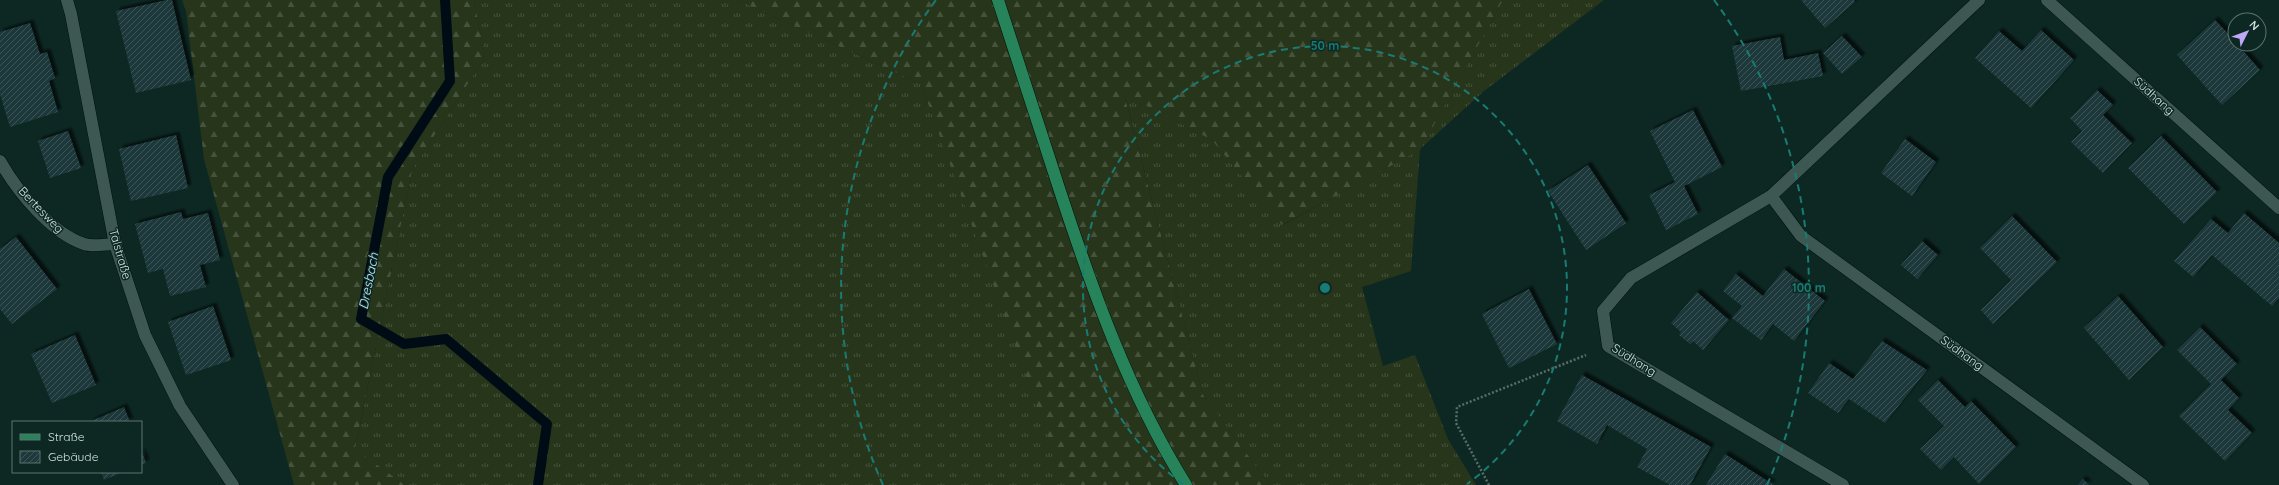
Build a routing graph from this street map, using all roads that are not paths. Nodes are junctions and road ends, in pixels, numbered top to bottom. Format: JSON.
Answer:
{"nodes":[{"id":1,"x":67,"y":0,"type":"edge"},
{"id":2,"x":998,"y":0,"type":"edge"},
{"id":3,"x":1979,"y":0,"type":"edge"},
{"id":4,"x":2047,"y":0,"type":"edge"},
{"id":5,"x":0,"y":161,"type":"edge"},
{"id":6,"x":1771,"y":196,"type":"junction"},
{"id":7,"x":2279,"y":208,"type":"edge"},
{"id":8,"x":115,"y":244,"type":"junction"},
{"id":9,"x":233,"y":485,"type":"edge"},
{"id":10,"x":1186,"y":485,"type":"edge"},
{"id":11,"x":1843,"y":485,"type":"edge"},
{"id":12,"x":2143,"y":485,"type":"edge"}],
"edges":[{"from":1,"to":8,"type":"street","name":"Talstraße"},
{"from":2,"to":10,"type":"main road"},
{"from":3,"to":6,"type":"street","name":"Südhang"},
{"from":4,"to":7,"type":"street","name":"Südhang"},
{"from":5,"to":8,"type":"street","name":"Bertesweg"},
{"from":6,"to":11,"type":"street","name":"Südhang"},
{"from":6,"to":12,"type":"street","name":"Südhang"},
{"from":8,"to":9,"type":"street","name":"Talstraße"}]}
